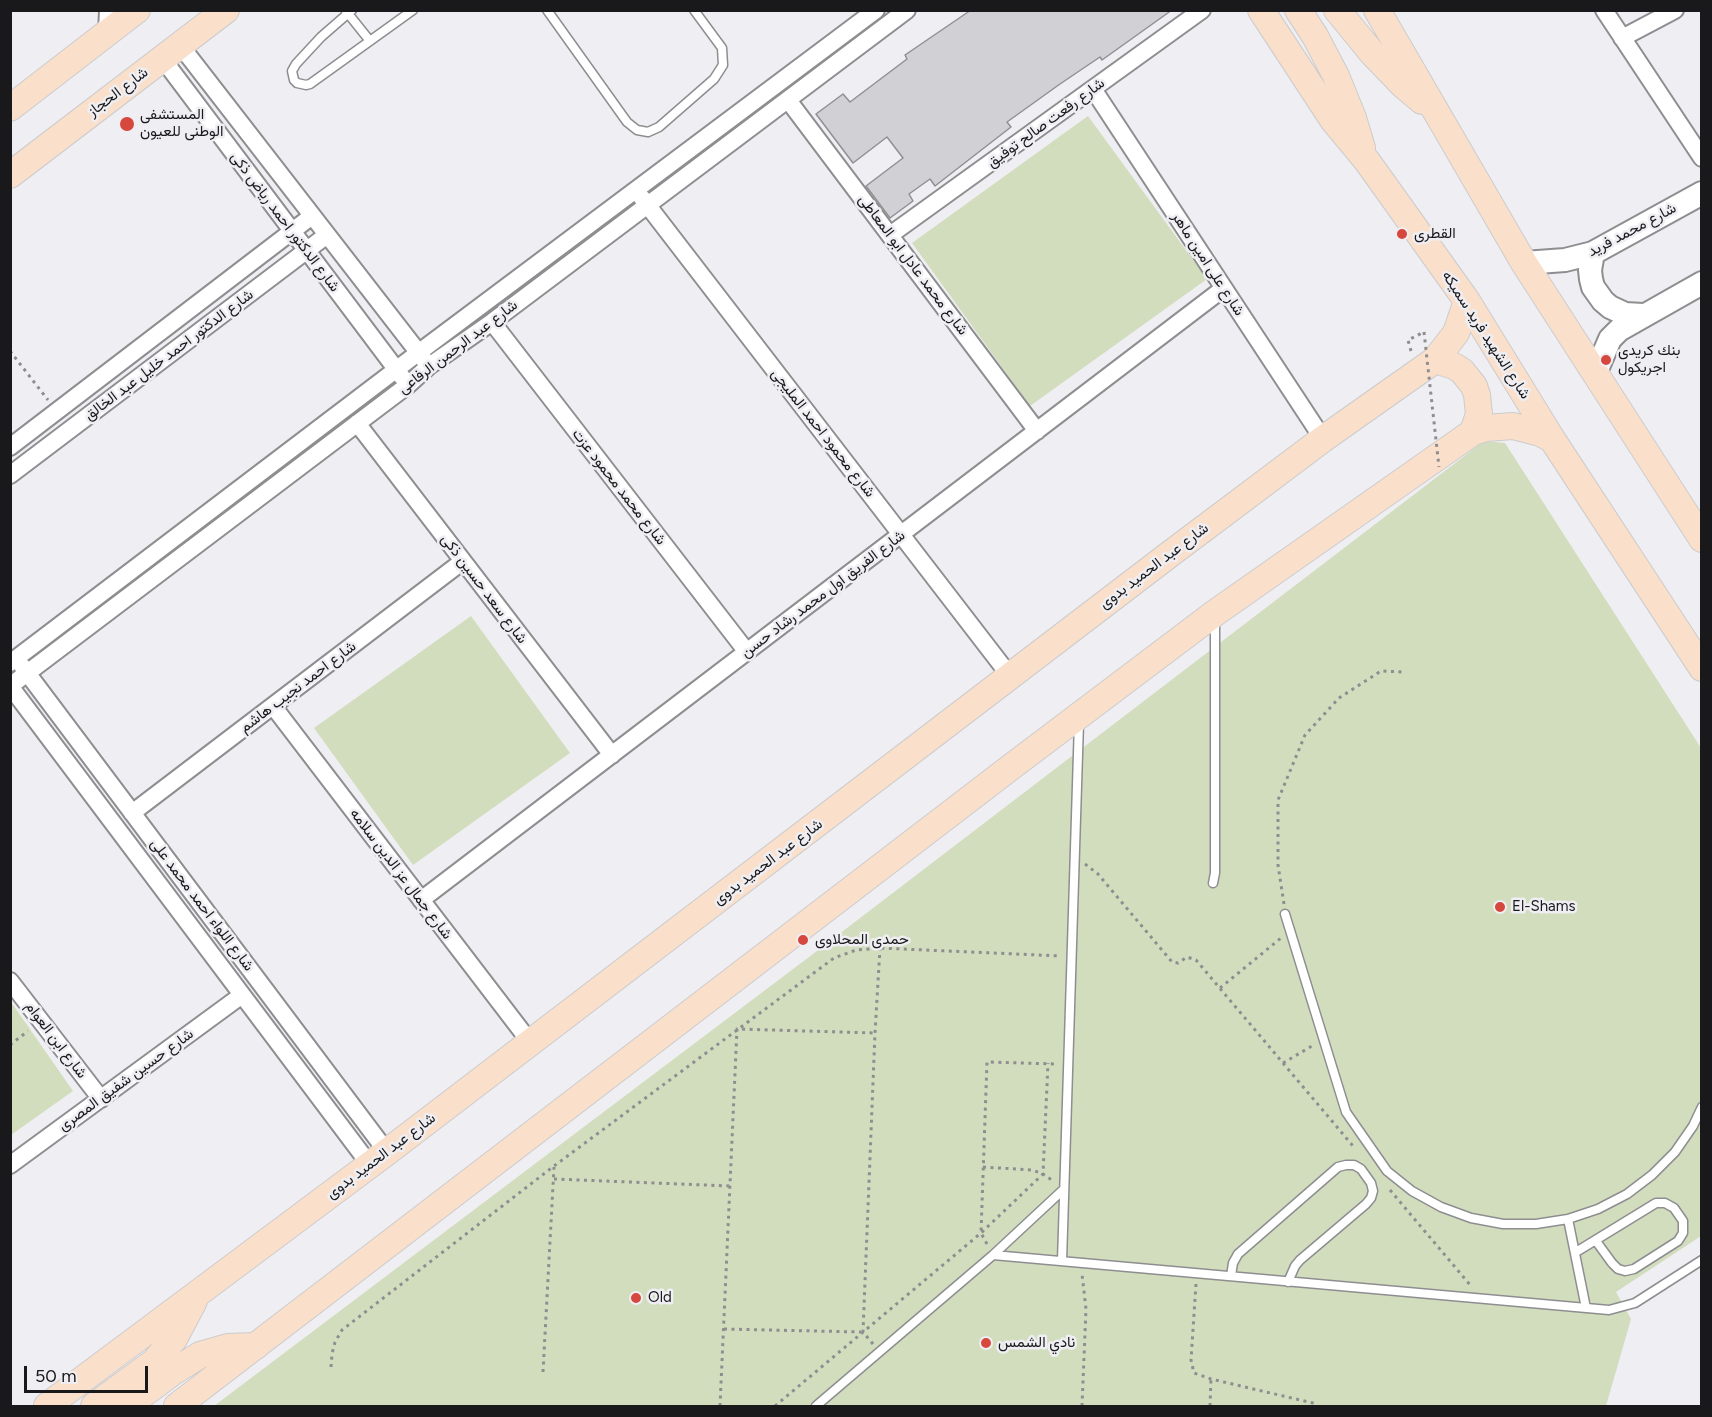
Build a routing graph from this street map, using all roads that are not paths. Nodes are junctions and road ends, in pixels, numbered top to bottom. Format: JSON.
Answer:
{"nodes":[{"id":1,"x":137,"y":10,"type":"edge"},
{"id":2,"x":226,"y":10,"type":"edge"},
{"id":3,"x":413,"y":10,"type":"edge"},
{"id":4,"x":547,"y":10,"type":"edge"},
{"id":5,"x":694,"y":10,"type":"edge"},
{"id":6,"x":876,"y":10,"type":"edge"},
{"id":7,"x":907,"y":10,"type":"edge"},
{"id":8,"x":1202,"y":10,"type":"edge"},
{"id":9,"x":1260,"y":10,"type":"edge"},
{"id":10,"x":1298,"y":10,"type":"edge"},
{"id":11,"x":1337,"y":10,"type":"edge"},
{"id":12,"x":1377,"y":10,"type":"edge"},
{"id":13,"x":1604,"y":10,"type":"edge"},
{"id":14,"x":1675,"y":10,"type":"edge"},
{"id":15,"x":349,"y":11,"type":"edge"},
{"id":16,"x":107,"y":22,"type":"edge"},
{"id":17,"x":1622,"y":38,"type":"junction"},
{"id":18,"x":370,"y":41,"type":"junction"},
{"id":19,"x":171,"y":52,"type":"junction"},
{"id":20,"x":1093,"y":89,"type":"junction"},
{"id":21,"x":788,"y":100,"type":"junction"},
{"id":22,"x":10,"y":108,"type":"edge"},
{"id":23,"x":1438,"y":114,"type":"junction"},
{"id":24,"x":1701,"y":158,"type":"edge"},
{"id":25,"x":1367,"y":161,"type":"junction"},
{"id":26,"x":10,"y":175,"type":"edge"},
{"id":27,"x":636,"y":190,"type":"junction"},
{"id":28,"x":1701,"y":193,"type":"edge"},
{"id":29,"x":647,"y":205,"type":"junction"},
{"id":30,"x":312,"y":216,"type":"junction"},
{"id":31,"x":292,"y":231,"type":"junction"},
{"id":32,"x":327,"y":235,"type":"junction"},
{"id":33,"x":890,"y":235,"type":"junction"},
{"id":34,"x":307,"y":250,"type":"junction"},
{"id":35,"x":1593,"y":253,"type":"junction"},
{"id":36,"x":1524,"y":263,"type":"junction"},
{"id":37,"x":1701,"y":284,"type":"edge"},
{"id":38,"x":1224,"y":288,"type":"junction"},
{"id":39,"x":1467,"y":301,"type":"junction"},
{"id":40,"x":1643,"y":315,"type":"junction"},
{"id":41,"x":492,"y":322,"type":"junction"},
{"id":42,"x":418,"y":352,"type":"junction"},
{"id":43,"x":1435,"y":360,"type":"junction"},
{"id":44,"x":429,"y":366,"type":"junction"},
{"id":45,"x":396,"y":369,"type":"junction"},
{"id":46,"x":1595,"y":374,"type":"junction"},
{"id":47,"x":408,"y":385,"type":"junction"},
{"id":48,"x":357,"y":423,"type":"junction"},
{"id":49,"x":1037,"y":431,"type":"junction"},
{"id":50,"x":1473,"y":432,"type":"junction"},
{"id":51,"x":1323,"y":439,"type":"junction"},
{"id":52,"x":1552,"y":439,"type":"junction"},
{"id":53,"x":10,"y":447,"type":"edge"},
{"id":54,"x":10,"y":475,"type":"edge"},
{"id":55,"x":901,"y":534,"type":"junction"},
{"id":56,"x":1701,"y":539,"type":"edge"},
{"id":57,"x":463,"y":561,"type":"junction"},
{"id":58,"x":1215,"y":613,"type":"junction"},
{"id":59,"x":747,"y":652,"type":"junction"},
{"id":60,"x":14,"y":661,"type":"edge"},
{"id":61,"x":1701,"y":668,"type":"edge"},
{"id":62,"x":28,"y":673,"type":"junction"},
{"id":63,"x":1010,"y":676,"type":"junction"},
{"id":64,"x":11,"y":686,"type":"edge"},
{"id":65,"x":273,"y":706,"type":"junction"},
{"id":66,"x":1080,"y":715,"type":"junction"},
{"id":67,"x":612,"y":755,"type":"junction"},
{"id":68,"x":132,"y":813,"type":"junction"},
{"id":69,"x":1213,"y":884,"type":"dead end"},
{"id":70,"x":421,"y":900,"type":"junction"},
{"id":71,"x":1285,"y":914,"type":"road end"},
{"id":72,"x":10,"y":981,"type":"edge"},
{"id":73,"x":242,"y":995,"type":"junction"},
{"id":74,"x":530,"y":1042,"type":"junction"},
{"id":75,"x":101,"y":1099,"type":"junction"},
{"id":76,"x":1701,"y":1107,"type":"edge"},
{"id":77,"x":379,"y":1159,"type":"junction"},
{"id":78,"x":10,"y":1165,"type":"edge"},
{"id":79,"x":1064,"y":1189,"type":"junction"},
{"id":80,"x":1568,"y":1219,"type":"junction"},
{"id":81,"x":1596,"y":1241,"type":"junction"},
{"id":82,"x":1576,"y":1252,"type":"junction"},
{"id":83,"x":993,"y":1255,"type":"junction"},
{"id":84,"x":1701,"y":1260,"type":"edge"},
{"id":85,"x":1062,"y":1261,"type":"junction"},
{"id":86,"x":1231,"y":1276,"type":"junction"},
{"id":87,"x":1288,"y":1282,"type":"junction"},
{"id":88,"x":197,"y":1295,"type":"junction"},
{"id":89,"x":1586,"y":1308,"type":"junction"},
{"id":90,"x":256,"y":1346,"type":"junction"},
{"id":91,"x":47,"y":1407,"type":"edge"},
{"id":92,"x":94,"y":1407,"type":"edge"},
{"id":93,"x":127,"y":1407,"type":"edge"},
{"id":94,"x":177,"y":1407,"type":"edge"},
{"id":95,"x":816,"y":1407,"type":"edge"}],
"edges":[{"from":1,"to":16,"type":"main road"},
{"from":2,"to":19,"type":"main road","name":"شارع الحجاز"},
{"from":3,"to":18,"type":"lane"},
{"from":4,"to":5,"type":"lane"},
{"from":6,"to":27,"type":"street","name":"شارع عبد الرحمن الرفاعى"},
{"from":7,"to":21,"type":"street","name":"شارع عبد الرحمن الرفاعى"},
{"from":8,"to":20,"type":"street","name":"شارع رفعت صالح توفيق"},
{"from":9,"to":25,"type":"main road","name":"شارع الشهيد فريد سميكه"},
{"from":10,"to":25,"type":"main road"},
{"from":11,"to":23,"type":"main road"},
{"from":12,"to":23,"type":"main road"},
{"from":13,"to":17,"type":"street"},
{"from":14,"to":17,"type":"street"},
{"from":15,"to":18,"type":"lane"},
{"from":15,"to":18,"type":"lane"},
{"from":16,"to":22,"type":"main road"},
{"from":17,"to":24,"type":"street"},
{"from":19,"to":26,"type":"main road","name":"شارع الحجاز"},
{"from":19,"to":30,"type":"street","name":"شارع الدكتور احمد رياض ذكى"},
{"from":19,"to":31,"type":"street","name":"شارع الدكتور احمد رياض ذكى"},
{"from":20,"to":33,"type":"street","name":"شارع رفعت صالح توفيق"},
{"from":20,"to":38,"type":"street","name":"شارع على امين ماهر"},
{"from":21,"to":29,"type":"street","name":"شارع عبد الرحمن الرفاعى"},
{"from":21,"to":33,"type":"street","name":"شارع محمد عادل ابو المعاطى"},
{"from":23,"to":36,"type":"main road"},
{"from":25,"to":39,"type":"main road","name":"شارع الشهيد فريد سميكه"},
{"from":27,"to":29,"type":"street","name":"شارع محمود احمد المليجى"},
{"from":27,"to":42,"type":"street","name":"شارع عبد الرحمن الرفاعى"},
{"from":28,"to":35,"type":"main road","name":"شارع محمد فريد"},
{"from":29,"to":41,"type":"street","name":"شارع عبد الرحمن الرفاعى"},
{"from":29,"to":55,"type":"street","name":"شارع محمود احمد المليجى"},
{"from":30,"to":31,"type":"street","name":"شارع الدكتور احمد خليل عبد الخالق"},
{"from":30,"to":32,"type":"street","name":"شارع الدكتور احمد رياض ذكى"},
{"from":31,"to":34,"type":"street","name":"شارع الدكتور احمد رياض ذكى"},
{"from":31,"to":53,"type":"street","name":"شارع الدكتور احمد خليل عبد الخالق"},
{"from":32,"to":34,"type":"street","name":"شارع الدكتور احمد خليل عبد الخالق"},
{"from":32,"to":42,"type":"street","name":"شارع الدكتور احمد رياض ذكى"},
{"from":33,"to":49,"type":"street","name":"شارع محمد عادل ابو المعاطى"},
{"from":34,"to":45,"type":"street","name":"شارع الدكتور احمد رياض ذكى"},
{"from":34,"to":54,"type":"street","name":"شارع الدكتور احمد خليل عبد الخالق"},
{"from":35,"to":36,"type":"main road","name":"شارع محمد فريد"},
{"from":35,"to":40,"type":"main road"},
{"from":36,"to":46,"type":"main road"},
{"from":37,"to":40,"type":"main road"},
{"from":38,"to":49,"type":"street","name":"شارع الفريق اول محمد رشاد حسن"},
{"from":38,"to":51,"type":"street","name":"شارع على امين ماهر"},
{"from":39,"to":43,"type":"main road","name":"شارع عبد الحميد بدوى"},
{"from":39,"to":52,"type":"main road","name":"شارع الشهيد فريد سميكه"},
{"from":40,"to":46,"type":"main road"},
{"from":41,"to":44,"type":"street","name":"شارع عبد الرحمن الرفاعى"},
{"from":41,"to":59,"type":"street","name":"شارع محمد محمود عزت"},
{"from":42,"to":44,"type":"street","name":"شارع الدكتور احمد رياض ذكى"},
{"from":42,"to":45,"type":"street","name":"شارع عبد الرحمن الرفاعى"},
{"from":43,"to":50,"type":"main road"},
{"from":43,"to":51,"type":"main road","name":"شارع عبد الحميد بدوى"},
{"from":44,"to":47,"type":"street","name":"شارع عبد الرحمن الرفاعى"},
{"from":45,"to":47,"type":"street","name":"شارع الدكتور احمد رياض ذكى"},
{"from":45,"to":60,"type":"street","name":"شارع عبد الرحمن الرفاعى"},
{"from":46,"to":56,"type":"main road"},
{"from":47,"to":48,"type":"street","name":"شارع عبد الرحمن الرفاعى"},
{"from":48,"to":57,"type":"street","name":"شارع سعد حسين ذكى"},
{"from":48,"to":62,"type":"street","name":"شارع عبد الرحمن الرفاعى"},
{"from":49,"to":55,"type":"street","name":"شارع الفريق اول محمد رشاد حسن"},
{"from":50,"to":52,"type":"main road"},
{"from":50,"to":58,"type":"main road"},
{"from":51,"to":63,"type":"main road","name":"شارع عبد الحميد بدوى"},
{"from":52,"to":61,"type":"main road","name":"شارع الشهيد فريد سميكه"},
{"from":55,"to":59,"type":"street","name":"شارع الفريق اول محمد رشاد حسن"},
{"from":55,"to":63,"type":"street","name":"شارع محمود احمد المليجى"},
{"from":57,"to":65,"type":"street","name":"شارع احمد نجيب هاشم"},
{"from":57,"to":67,"type":"street","name":"شارع سعد حسين ذكى"},
{"from":58,"to":66,"type":"main road"},
{"from":58,"to":69,"type":"lane"},
{"from":59,"to":67,"type":"street","name":"شارع الفريق اول محمد رشاد حسن"},
{"from":60,"to":62,"type":"street","name":"شارع اللواء احمد محمد على"},
{"from":62,"to":64,"type":"street","name":"شارع عبد الرحمن الرفاعى"},
{"from":62,"to":68,"type":"street","name":"شارع اللواء احمد محمد على"},
{"from":63,"to":74,"type":"main road","name":"شارع عبد الحميد بدوى"},
{"from":64,"to":73,"type":"street","name":"شارع اللواء احمد محمد على"},
{"from":65,"to":68,"type":"street","name":"شارع احمد نجيب هاشم"},
{"from":65,"to":70,"type":"street","name":"شارع جمال عز الدين سلامه"},
{"from":66,"to":79,"type":"lane"},
{"from":66,"to":90,"type":"main road"},
{"from":67,"to":70,"type":"street","name":"شارع الفريق اول محمد رشاد حسن"},
{"from":68,"to":77,"type":"street","name":"شارع اللواء احمد محمد على"},
{"from":70,"to":74,"type":"street","name":"شارع جمال عز الدين سلامه"},
{"from":71,"to":80,"type":"lane"},
{"from":72,"to":75,"type":"street","name":"شارع ابن العوام"},
{"from":73,"to":75,"type":"street","name":"شارع حسين شفيق المصرى"},
{"from":73,"to":77,"type":"street","name":"شارع اللواء احمد محمد على"},
{"from":74,"to":77,"type":"main road","name":"شارع عبد الحميد بدوى"},
{"from":75,"to":78,"type":"street","name":"شارع حسين شفيق المصرى"},
{"from":76,"to":80,"type":"lane"},
{"from":77,"to":88,"type":"main road","name":"شارع عبد الحميد بدوى"},
{"from":79,"to":83,"type":"lane"},
{"from":79,"to":85,"type":"lane"},
{"from":80,"to":82,"type":"lane"},
{"from":81,"to":81,"type":"lane"},
{"from":81,"to":82,"type":"lane"},
{"from":82,"to":89,"type":"lane"},
{"from":83,"to":85,"type":"lane"},
{"from":83,"to":95,"type":"lane"},
{"from":84,"to":89,"type":"lane"},
{"from":85,"to":86,"type":"lane"},
{"from":86,"to":87,"type":"lane"},
{"from":86,"to":87,"type":"lane"},
{"from":87,"to":89,"type":"lane"},
{"from":88,"to":91,"type":"main road","name":"شارع عبد الحميد بدوى"},
{"from":88,"to":92,"type":"main road"},
{"from":90,"to":93,"type":"main road"},
{"from":90,"to":94,"type":"main road"}]}
